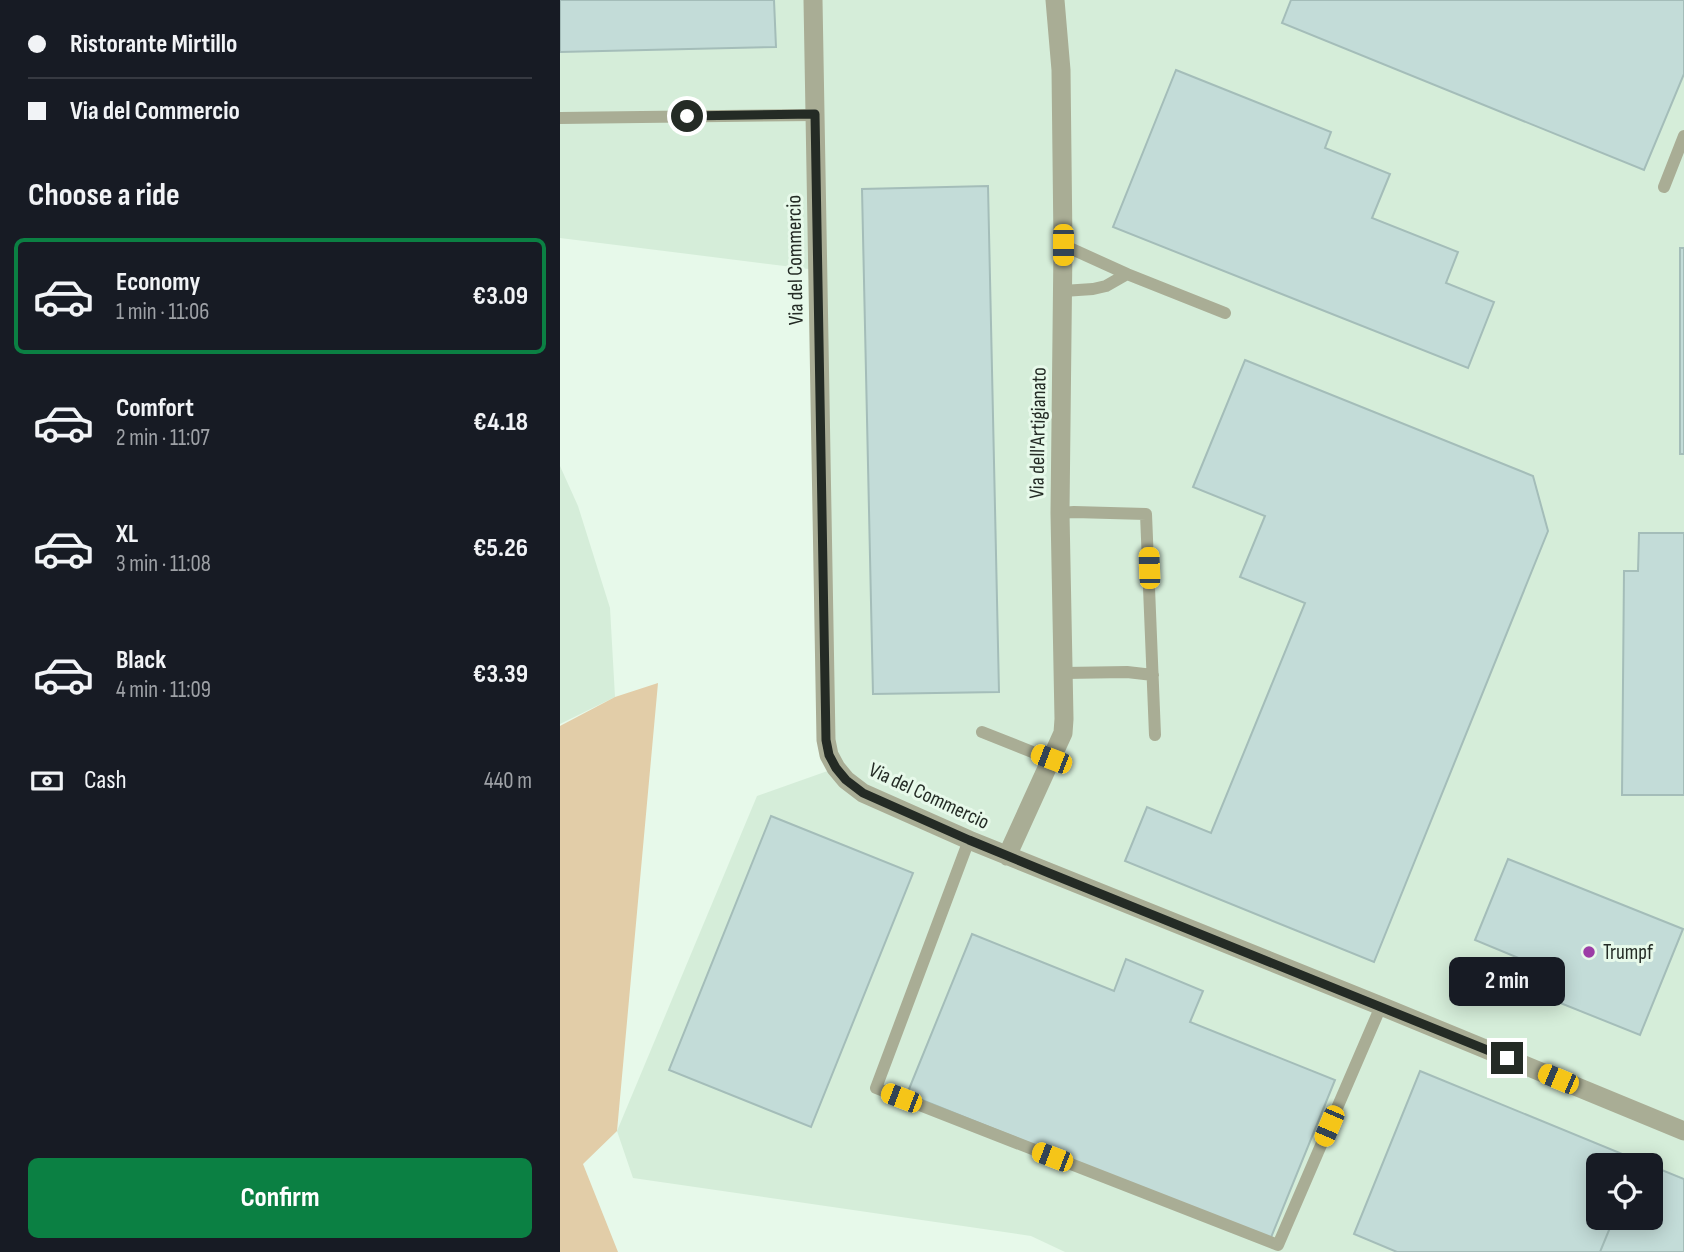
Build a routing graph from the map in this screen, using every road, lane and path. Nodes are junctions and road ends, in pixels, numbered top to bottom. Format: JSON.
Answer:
{"nodes":[{"id":1,"x":813,"y":0,"type":"edge"},
{"id":2,"x":1055,"y":0,"type":"edge"},
{"id":3,"x":815,"y":114,"type":"junction"},
{"id":4,"x":560,"y":118,"type":"edge"},
{"id":5,"x":1684,"y":136,"type":"edge"},
{"id":6,"x":1664,"y":187,"type":"dead end"},
{"id":7,"x":1063,"y":245,"type":"junction"},
{"id":8,"x":1127,"y":274,"type":"junction"},
{"id":9,"x":1063,"y":291,"type":"junction"},
{"id":10,"x":1225,"y":313,"type":"dead end"},
{"id":11,"x":1060,"y":513,"type":"junction"},
{"id":12,"x":1064,"y":673,"type":"junction"},
{"id":13,"x":1153,"y":676,"type":"junction"},
{"id":14,"x":982,"y":732,"type":"dead end"},
{"id":15,"x":1155,"y":735,"type":"dead end"},
{"id":16,"x":1051,"y":759,"type":"junction"},
{"id":17,"x":969,"y":840,"type":"junction"},
{"id":18,"x":1007,"y":856,"type":"junction"},
{"id":19,"x":1381,"y":1006,"type":"junction"},
{"id":20,"x":1684,"y":1132,"type":"edge"}],
"edges":[{"from":1,"to":3,"type":"street","name":"Via del Commercio"},
{"from":2,"to":7,"type":"street","name":"Via dell'Artigianato"},
{"from":3,"to":4,"type":"lane"},
{"from":3,"to":17,"type":"street","name":"Via del Commercio"},
{"from":5,"to":6,"type":"lane"},
{"from":7,"to":8,"type":"lane"},
{"from":7,"to":9,"type":"street","name":"Via dell'Artigianato"},
{"from":8,"to":9,"type":"lane"},
{"from":8,"to":10,"type":"lane"},
{"from":9,"to":11,"type":"street","name":"Via dell'Artigianato"},
{"from":11,"to":12,"type":"street","name":"Via dell'Artigianato"},
{"from":11,"to":13,"type":"lane"},
{"from":12,"to":13,"type":"lane"},
{"from":12,"to":16,"type":"street","name":"Via dell'Artigianato"},
{"from":13,"to":15,"type":"lane"},
{"from":14,"to":16,"type":"lane"},
{"from":16,"to":18,"type":"street","name":"Via dell'Artigianato"},
{"from":17,"to":18,"type":"street","name":"Via del Commercio"},
{"from":17,"to":19,"type":"lane"},
{"from":18,"to":19,"type":"street","name":"Via del Commercio"},
{"from":19,"to":20,"type":"street","name":"Via del Commercio"}]}
